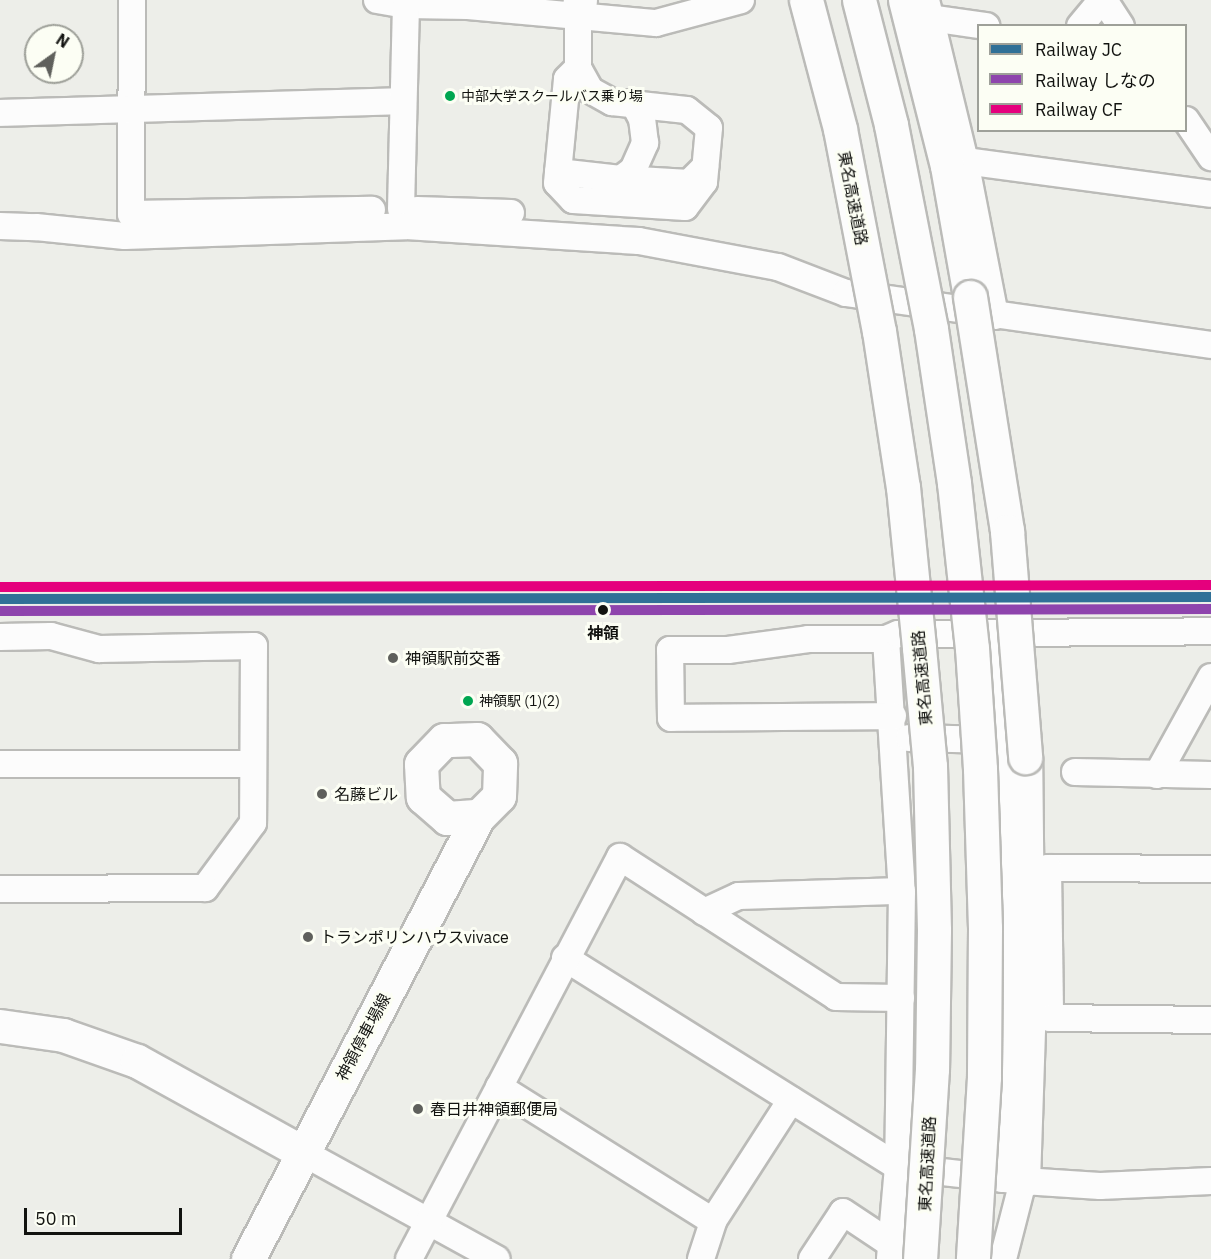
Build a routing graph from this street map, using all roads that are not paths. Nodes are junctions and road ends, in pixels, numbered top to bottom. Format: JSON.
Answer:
{"nodes":[{"id":1,"x":132,"y":0,"type":"edge"},
{"id":2,"x":376,"y":0,"type":"edge"},
{"id":3,"x":741,"y":0,"type":"edge"},
{"id":4,"x":806,"y":0,"type":"edge"},
{"id":5,"x":860,"y":0,"type":"edge"},
{"id":6,"x":1103,"y":0,"type":"edge"},
{"id":7,"x":406,"y":5,"type":"junction"},
{"id":8,"x":921,"y":6,"type":"edge"},
{"id":9,"x":579,"y":7,"type":"edge"},
{"id":10,"x":980,"y":24,"type":"edge"},
{"id":11,"x":1082,"y":24,"type":"edge"},
{"id":12,"x":1120,"y":24,"type":"edge"},
{"id":13,"x":578,"y":68,"type":"junction"},
{"id":14,"x":402,"y":101,"type":"junction"},
{"id":15,"x":634,"y":104,"type":"junction"},
{"id":16,"x":133,"y":108,"type":"junction"},
{"id":17,"x":0,"y":113,"type":"edge"},
{"id":18,"x":1187,"y":123,"type":"edge"},
{"id":19,"x":1211,"y":157,"type":"edge"},
{"id":20,"x":965,"y":161,"type":"junction"},
{"id":21,"x":705,"y":167,"type":"junction"},
{"id":22,"x":558,"y":172,"type":"junction"},
{"id":23,"x":621,"y":179,"type":"junction"},
{"id":24,"x":1211,"y":194,"type":"edge"},
{"id":25,"x":401,"y":209,"type":"junction"},
{"id":26,"x":512,"y":213,"type":"dead end"},
{"id":27,"x":0,"y":226,"type":"edge"},
{"id":28,"x":982,"y":306,"type":"junction"},
{"id":29,"x":1211,"y":345,"type":"edge"},
{"id":30,"x":1211,"y":631,"type":"edge"},
{"id":31,"x":994,"y":634,"type":"junction"},
{"id":32,"x":0,"y":637,"type":"edge"},
{"id":33,"x":886,"y":639,"type":"junction"},
{"id":34,"x":1211,"y":677,"type":"edge"},
{"id":35,"x":894,"y":727,"type":"junction"},
{"id":36,"x":1013,"y":748,"type":"junction"},
{"id":37,"x":0,"y":764,"type":"edge"},
{"id":38,"x":252,"y":764,"type":"junction"},
{"id":39,"x":1075,"y":772,"type":"dead end"},
{"id":40,"x":1157,"y":775,"type":"junction"},
{"id":41,"x":1211,"y":775,"type":"edge"},
{"id":42,"x":479,"y":816,"type":"dead end"},
{"id":43,"x":1211,"y":869,"type":"edge"},
{"id":44,"x":0,"y":889,"type":"edge"},
{"id":45,"x":902,"y":891,"type":"junction"},
{"id":46,"x":704,"y":912,"type":"junction"},
{"id":47,"x":565,"y":958,"type":"junction"},
{"id":48,"x":901,"y":998,"type":"junction"},
{"id":49,"x":1211,"y":1020,"type":"edge"},
{"id":50,"x":0,"y":1026,"type":"edge"},
{"id":51,"x":499,"y":1088,"type":"junction"},
{"id":52,"x":791,"y":1100,"type":"junction"},
{"id":53,"x":302,"y":1152,"type":"junction"},
{"id":54,"x":898,"y":1167,"type":"junction"},
{"id":55,"x":1012,"y":1180,"type":"junction"},
{"id":56,"x":1211,"y":1181,"type":"edge"},
{"id":57,"x":713,"y":1221,"type":"junction"},
{"id":58,"x":428,"y":1222,"type":"junction"},
{"id":59,"x":890,"y":1252,"type":"edge"},
{"id":60,"x":248,"y":1259,"type":"edge"},
{"id":61,"x":409,"y":1259,"type":"edge"},
{"id":62,"x":497,"y":1259,"type":"edge"},
{"id":63,"x":701,"y":1259,"type":"edge"},
{"id":64,"x":812,"y":1259,"type":"edge"},
{"id":65,"x":920,"y":1259,"type":"edge"},
{"id":66,"x":973,"y":1259,"type":"edge"},
{"id":67,"x":1003,"y":1259,"type":"edge"}],
"edges":[{"from":1,"to":16,"type":"street"},
{"from":2,"to":7,"type":"street"},
{"from":3,"to":9,"type":"street"},
{"from":4,"to":65,"type":"main road","name":"東名高速道路","bridge":true},
{"from":5,"to":66,"type":"main road","bridge":true},
{"from":6,"to":11,"type":"street"},
{"from":6,"to":12,"type":"street"},
{"from":7,"to":9,"type":"street"},
{"from":7,"to":14,"type":"street"},
{"from":8,"to":10,"type":"street"},
{"from":8,"to":20,"type":"street"},
{"from":8,"to":28,"type":"main road"},
{"from":9,"to":13,"type":"street"},
{"from":13,"to":15,"type":"street"},
{"from":13,"to":22,"type":"street"},
{"from":14,"to":16,"type":"street"},
{"from":14,"to":25,"type":"street"},
{"from":15,"to":21,"type":"street"},
{"from":15,"to":23,"type":"street"},
{"from":16,"to":17,"type":"street"},
{"from":16,"to":25,"type":"street"},
{"from":18,"to":19,"type":"street"},
{"from":20,"to":24,"type":"street"},
{"from":20,"to":28,"type":"street"},
{"from":21,"to":22,"type":"street"},
{"from":21,"to":23,"type":"street"},
{"from":22,"to":23,"type":"street"},
{"from":25,"to":26,"type":"street"},
{"from":27,"to":28,"type":"street"},
{"from":28,"to":29,"type":"street"},
{"from":28,"to":36,"type":"main road","bridge":true},
{"from":30,"to":31,"type":"street"},
{"from":31,"to":33,"type":"street"},
{"from":31,"to":36,"type":"street"},
{"from":32,"to":38,"type":"street"},
{"from":33,"to":35,"type":"street"},
{"from":33,"to":35,"type":"street"},
{"from":34,"to":40,"type":"street"},
{"from":35,"to":36,"type":"street"},
{"from":35,"to":45,"type":"street"},
{"from":36,"to":55,"type":"main road"},
{"from":37,"to":38,"type":"street"},
{"from":38,"to":44,"type":"street"},
{"from":39,"to":40,"type":"street"},
{"from":40,"to":41,"type":"street"},
{"from":42,"to":53,"type":"main road","name":"神領停車場線"},
{"from":43,"to":49,"type":"street"},
{"from":45,"to":46,"type":"street"},
{"from":45,"to":48,"type":"street"},
{"from":46,"to":47,"type":"street"},
{"from":46,"to":48,"type":"street"},
{"from":47,"to":51,"type":"street"},
{"from":47,"to":52,"type":"street"},
{"from":48,"to":54,"type":"street"},
{"from":50,"to":53,"type":"main road"},
{"from":51,"to":57,"type":"street"},
{"from":51,"to":58,"type":"street"},
{"from":52,"to":54,"type":"street"},
{"from":52,"to":57,"type":"street"},
{"from":53,"to":58,"type":"street"},
{"from":53,"to":60,"type":"main road","name":"神領停車場線"},
{"from":54,"to":55,"type":"street"},
{"from":54,"to":59,"type":"street"},
{"from":55,"to":56,"type":"street"},
{"from":55,"to":67,"type":"street"},
{"from":57,"to":63,"type":"street"},
{"from":58,"to":61,"type":"street"},
{"from":58,"to":62,"type":"street"},
{"from":59,"to":64,"type":"street"}]}
